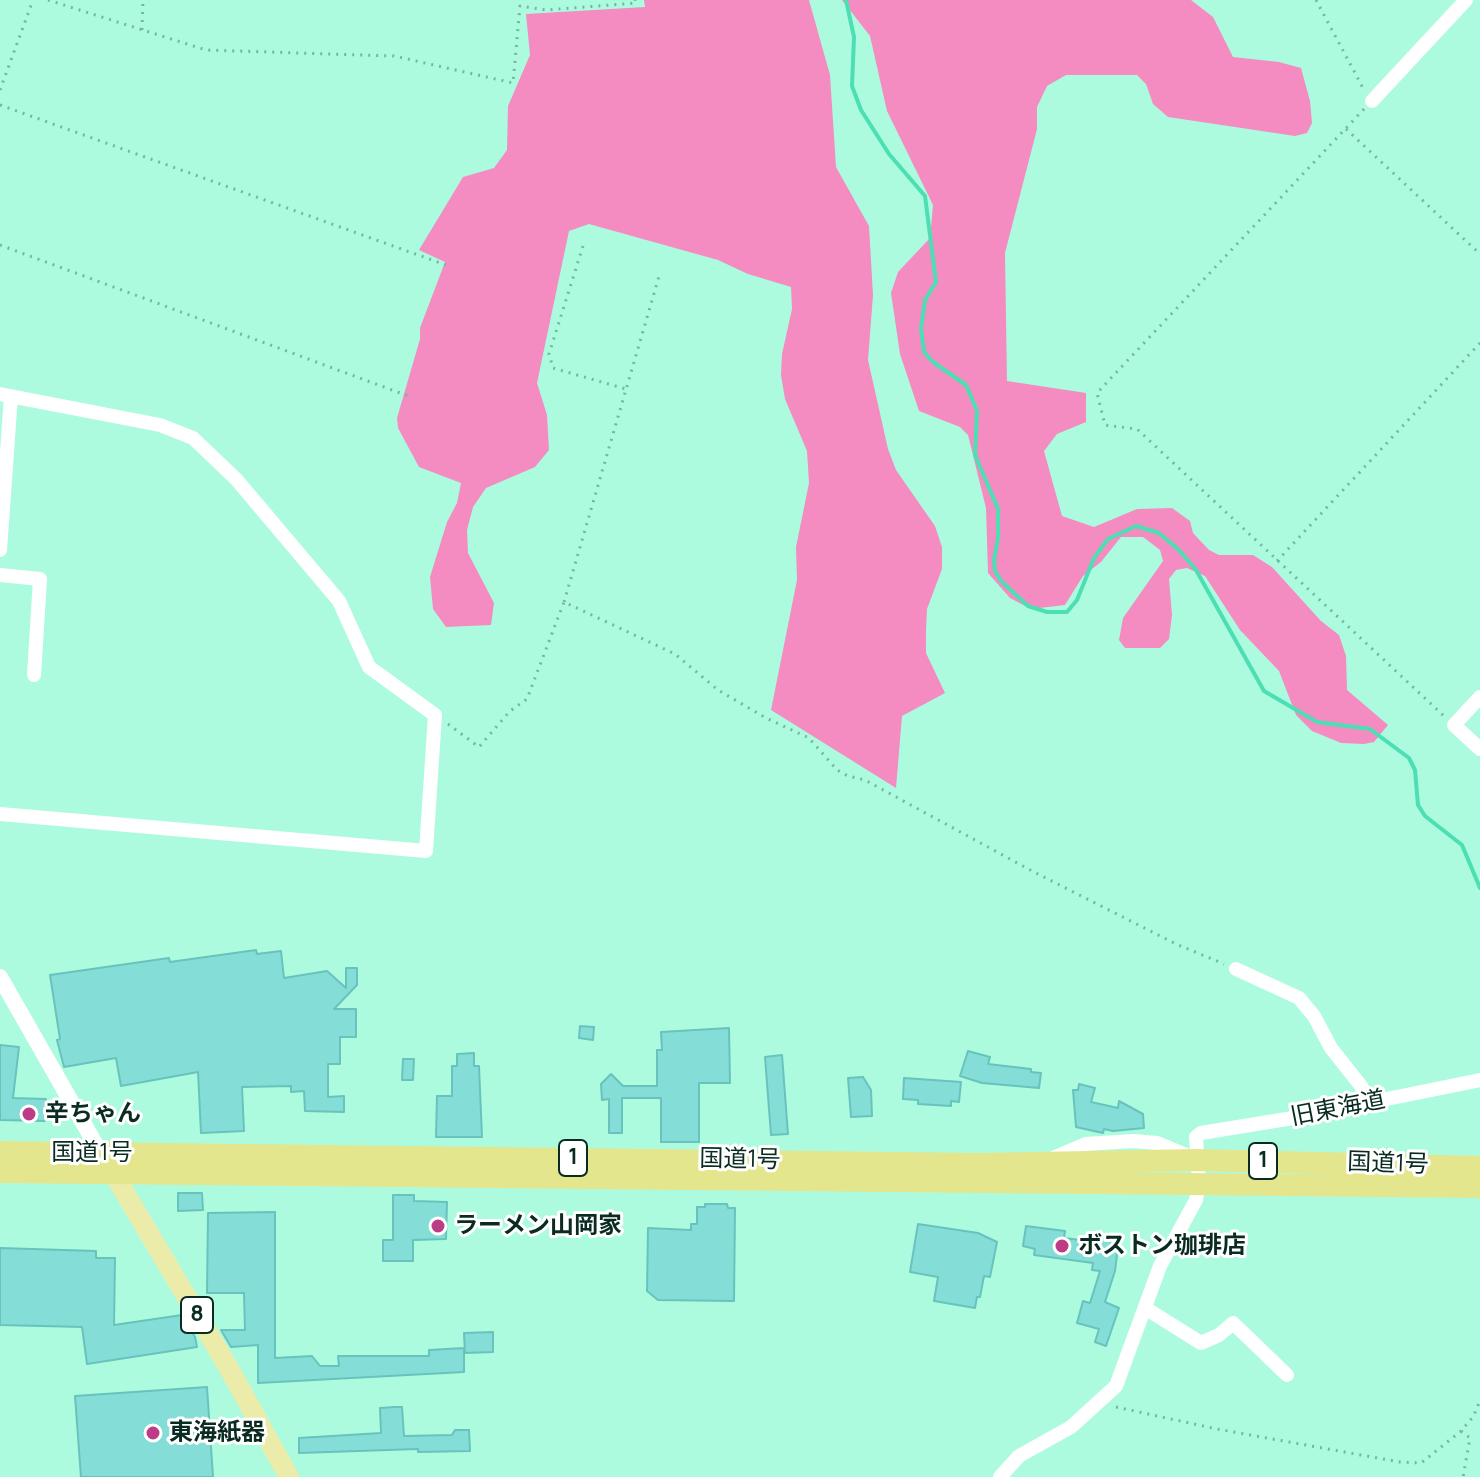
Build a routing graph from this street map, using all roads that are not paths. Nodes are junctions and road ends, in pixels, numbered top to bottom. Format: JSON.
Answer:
{"nodes":[{"id":1,"x":1466,"y":0,"type":"edge"},
{"id":2,"x":1372,"y":101,"type":"road end"},
{"id":3,"x":6,"y":395,"type":"edge"},
{"id":4,"x":0,"y":550,"type":"edge"},
{"id":5,"x":0,"y":575,"type":"edge"},
{"id":6,"x":34,"y":675,"type":"dead end"},
{"id":7,"x":1480,"y":697,"type":"edge"},
{"id":8,"x":1480,"y":749,"type":"edge"},
{"id":9,"x":0,"y":814,"type":"edge"},
{"id":10,"x":1236,"y":969,"type":"road end"},
{"id":11,"x":0,"y":977,"type":"edge"},
{"id":12,"x":1480,"y":1080,"type":"edge"},
{"id":13,"x":1370,"y":1103,"type":"junction"},
{"id":14,"x":1197,"y":1149,"type":"junction"},
{"id":15,"x":0,"y":1152,"type":"edge"},
{"id":16,"x":101,"y":1154,"type":"junction"},
{"id":17,"x":1045,"y":1162,"type":"junction"},
{"id":18,"x":368,"y":1166,"type":"junction"},
{"id":19,"x":1480,"y":1167,"type":"edge"},
{"id":20,"x":714,"y":1169,"type":"junction"},
{"id":21,"x":0,"y":1172,"type":"edge"},
{"id":22,"x":115,"y":1174,"type":"junction"},
{"id":23,"x":1199,"y":1183,"type":"junction"},
{"id":24,"x":1480,"y":1187,"type":"edge"},
{"id":25,"x":1145,"y":1308,"type":"junction"},
{"id":26,"x":1287,"y":1375,"type":"dead end"},
{"id":27,"x":289,"y":1477,"type":"edge"},
{"id":28,"x":1000,"y":1477,"type":"edge"}],
"edges":[{"from":1,"to":2,"type":"street"},
{"from":3,"to":4,"type":"street"},
{"from":3,"to":9,"type":"street"},
{"from":5,"to":6,"type":"street"},
{"from":7,"to":8,"type":"street"},
{"from":10,"to":13,"type":"street"},
{"from":11,"to":16,"type":"street"},
{"from":12,"to":13,"type":"street","name":"旧東海道"},
{"from":13,"to":14,"type":"street","name":"旧東海道"},
{"from":14,"to":17,"type":"highway","name":"国道1号","number":"1"},
{"from":14,"to":17,"type":"street"},
{"from":14,"to":19,"type":"highway","name":"国道1号","number":"1"},
{"from":14,"to":23,"type":"street"},
{"from":15,"to":16,"type":"highway","name":"国道1号","number":"1"},
{"from":16,"to":18,"type":"highway","name":"国道1号","number":"1"},
{"from":16,"to":22,"type":"main road","number":"8"},
{"from":17,"to":20,"type":"highway","name":"国道1号","number":"1"},
{"from":18,"to":20,"type":"highway","name":"国道1号","number":"1"},
{"from":18,"to":22,"type":"highway","name":"国道1号","number":"1"},
{"from":20,"to":23,"type":"highway","name":"国道1号","number":"1"},
{"from":21,"to":22,"type":"highway","name":"国道1号","number":"1"},
{"from":22,"to":27,"type":"main road","number":"8"},
{"from":23,"to":24,"type":"highway","name":"国道1号","number":"1"},
{"from":23,"to":25,"type":"street"},
{"from":25,"to":26,"type":"street"},
{"from":25,"to":28,"type":"street"}]}
